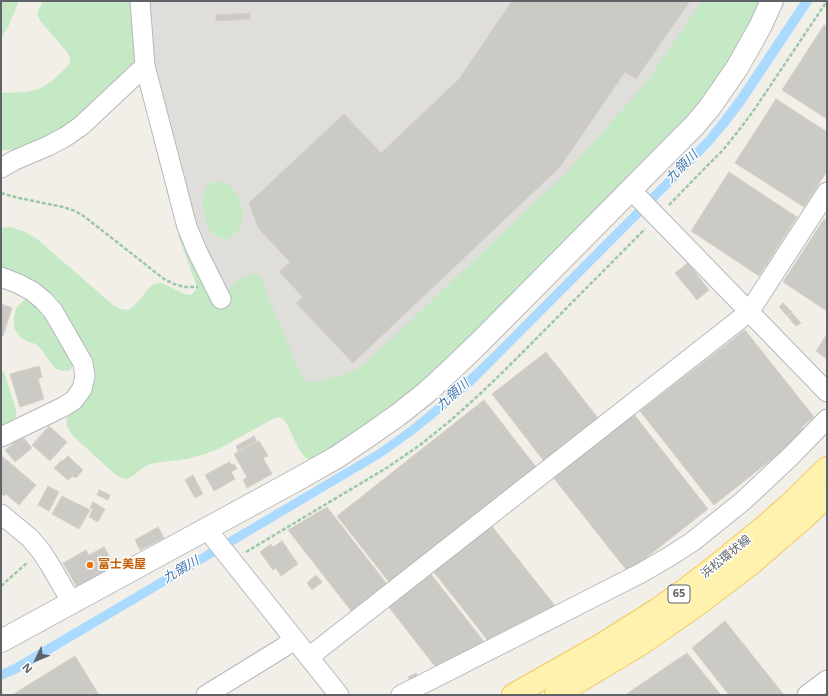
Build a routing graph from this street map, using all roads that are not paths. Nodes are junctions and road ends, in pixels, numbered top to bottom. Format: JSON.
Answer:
{"nodes":[{"id":1,"x":140,"y":1,"type":"edge"},
{"id":2,"x":772,"y":1,"type":"edge"},
{"id":3,"x":145,"y":66,"type":"junction"},
{"id":4,"x":1,"y":168,"type":"edge"},
{"id":5,"x":827,"y":192,"type":"edge"},
{"id":6,"x":634,"y":193,"type":"junction"},
{"id":7,"x":1,"y":277,"type":"edge"},
{"id":8,"x":218,"y":292,"type":"road end"},
{"id":9,"x":749,"y":312,"type":"junction"},
{"id":10,"x":827,"y":392,"type":"edge"},
{"id":11,"x":827,"y":419,"type":"edge"},
{"id":12,"x":1,"y":437,"type":"edge"},
{"id":13,"x":827,"y":468,"type":"edge"},
{"id":14,"x":827,"y":496,"type":"edge"},
{"id":15,"x":1,"y":514,"type":"edge"},
{"id":16,"x":221,"y":546,"type":"junction"},
{"id":17,"x":72,"y":603,"type":"junction"},
{"id":18,"x":294,"y":639,"type":"junction"},
{"id":19,"x":1,"y":641,"type":"edge"},
{"id":20,"x":309,"y":658,"type":"junction"},
{"id":21,"x":827,"y":680,"type":"edge"},
{"id":22,"x":206,"y":695,"type":"edge"},
{"id":23,"x":339,"y":695,"type":"edge"},
{"id":24,"x":400,"y":695,"type":"edge"},
{"id":25,"x":513,"y":695,"type":"edge"},
{"id":26,"x":556,"y":695,"type":"edge"},
{"id":27,"x":807,"y":695,"type":"edge"}],
"edges":[{"from":1,"to":3,"type":"street"},
{"from":2,"to":6,"type":"street"},
{"from":3,"to":4,"type":"street"},
{"from":3,"to":8,"type":"street"},
{"from":5,"to":9,"type":"street"},
{"from":6,"to":9,"type":"street"},
{"from":6,"to":16,"type":"street"},
{"from":7,"to":12,"type":"street"},
{"from":9,"to":10,"type":"street"},
{"from":9,"to":20,"type":"street"},
{"from":11,"to":24,"type":"street"},
{"from":13,"to":25,"type":"main road","name":"浜松環状線","number":"65"},
{"from":14,"to":26,"type":"main road","name":"浜松環状線","number":"65"},
{"from":15,"to":17,"type":"street"},
{"from":16,"to":17,"type":"street"},
{"from":16,"to":18,"type":"street"},
{"from":17,"to":19,"type":"street"},
{"from":18,"to":20,"type":"street"},
{"from":18,"to":22,"type":"street"},
{"from":20,"to":23,"type":"street"},
{"from":21,"to":27,"type":"street"}]}
